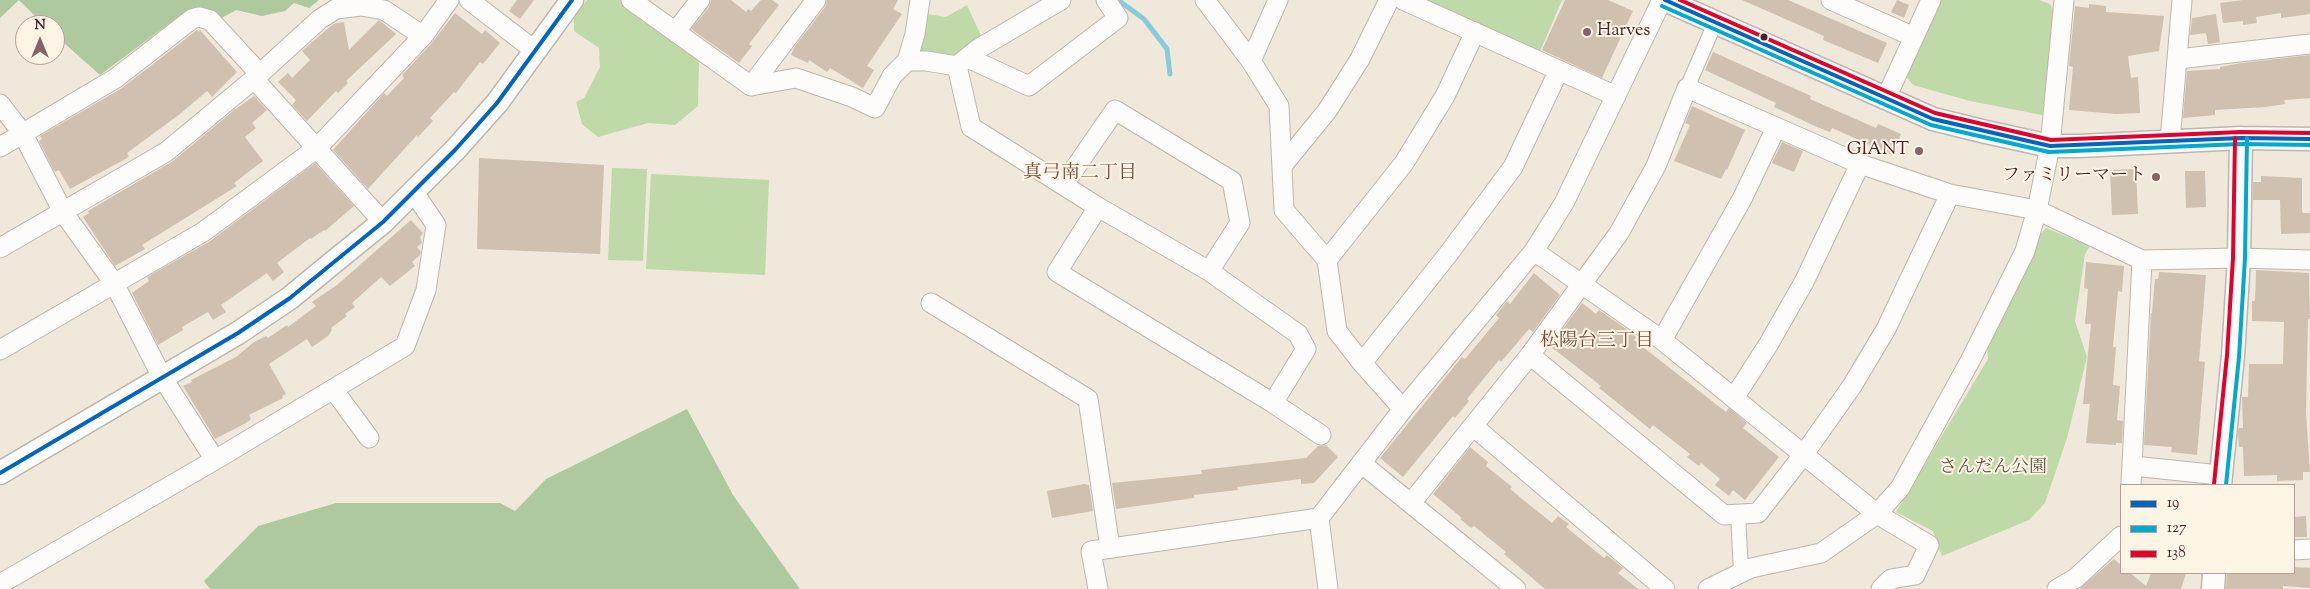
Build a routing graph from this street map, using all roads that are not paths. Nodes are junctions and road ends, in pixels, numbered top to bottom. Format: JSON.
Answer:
{"nodes":[{"id":1,"x":448,"y":0,"type":"edge"},
{"id":2,"x":469,"y":0,"type":"edge"},
{"id":3,"x":572,"y":0,"type":"edge"},
{"id":4,"x":631,"y":0,"type":"edge"},
{"id":5,"x":700,"y":0,"type":"edge"},
{"id":6,"x":816,"y":0,"type":"edge"},
{"id":7,"x":920,"y":0,"type":"edge"},
{"id":8,"x":1061,"y":0,"type":"edge"},
{"id":9,"x":1106,"y":0,"type":"edge"},
{"id":10,"x":1205,"y":0,"type":"edge"},
{"id":11,"x":1278,"y":0,"type":"edge"},
{"id":12,"x":1389,"y":0,"type":"edge"},
{"id":13,"x":1403,"y":0,"type":"edge"},
{"id":14,"x":1664,"y":0,"type":"edge"},
{"id":15,"x":1831,"y":0,"type":"edge"},
{"id":16,"x":1931,"y":0,"type":"edge"},
{"id":17,"x":2182,"y":0,"type":"edge"},
{"id":18,"x":2060,"y":2,"type":"edge"},
{"id":19,"x":1715,"y":23,"type":"junction"},
{"id":20,"x":676,"y":31,"type":"junction"},
{"id":21,"x":1475,"y":32,"type":"junction"},
{"id":22,"x":422,"y":36,"type":"junction"},
{"id":23,"x":1914,"y":36,"type":"junction"},
{"id":24,"x":2310,"y":44,"type":"edge"},
{"id":25,"x":534,"y":50,"type":"junction"},
{"id":26,"x":2178,"y":59,"type":"junction"},
{"id":27,"x":907,"y":61,"type":"junction"},
{"id":28,"x":1251,"y":61,"type":"junction"},
{"id":29,"x":962,"y":62,"type":"junction"},
{"id":30,"x":1559,"y":70,"type":"junction"},
{"id":31,"x":256,"y":76,"type":"junction"},
{"id":32,"x":751,"y":86,"type":"junction"},
{"id":33,"x":1687,"y":88,"type":"junction"},
{"id":34,"x":1616,"y":96,"type":"junction"},
{"id":35,"x":1886,"y":98,"type":"junction"},
{"id":36,"x":0,"y":104,"type":"edge"},
{"id":37,"x":1776,"y":128,"type":"junction"},
{"id":38,"x":23,"y":134,"type":"junction"},
{"id":39,"x":2240,"y":138,"type":"junction"},
{"id":40,"x":2310,"y":139,"type":"edge"},
{"id":41,"x":2170,"y":142,"type":"junction"},
{"id":42,"x":2050,"y":146,"type":"junction"},
{"id":43,"x":0,"y":147,"type":"edge"},
{"id":44,"x":317,"y":148,"type":"junction"},
{"id":45,"x":1860,"y":164,"type":"junction"},
{"id":46,"x":1282,"y":166,"type":"junction"},
{"id":47,"x":1064,"y":184,"type":"junction"},
{"id":48,"x":413,"y":191,"type":"junction"},
{"id":49,"x":1950,"y":194,"type":"junction"},
{"id":50,"x":1098,"y":207,"type":"junction"},
{"id":51,"x":2037,"y":210,"type":"junction"},
{"id":52,"x":63,"y":212,"type":"junction"},
{"id":53,"x":383,"y":222,"type":"junction"},
{"id":54,"x":0,"y":248,"type":"edge"},
{"id":55,"x":1534,"y":250,"type":"junction"},
{"id":56,"x":2239,"y":258,"type":"junction"},
{"id":57,"x":1327,"y":260,"type":"junction"},
{"id":58,"x":2142,"y":260,"type":"junction"},
{"id":59,"x":2310,"y":260,"type":"edge"},
{"id":60,"x":1208,"y":272,"type":"junction"},
{"id":61,"x":114,"y":283,"type":"junction"},
{"id":62,"x":1584,"y":284,"type":"junction"},
{"id":63,"x":931,"y":303,"type":"dead end"},
{"id":64,"x":1662,"y":340,"type":"junction"},
{"id":65,"x":0,"y":350,"type":"edge"},
{"id":66,"x":1530,"y":355,"type":"junction"},
{"id":67,"x":1362,"y":362,"type":"junction"},
{"id":68,"x":162,"y":377,"type":"junction"},
{"id":69,"x":333,"y":389,"type":"junction"},
{"id":70,"x":1734,"y":398,"type":"junction"},
{"id":71,"x":1273,"y":403,"type":"junction"},
{"id":72,"x":1403,"y":409,"type":"junction"},
{"id":73,"x":1473,"y":426,"type":"junction"},
{"id":74,"x":1321,"y":434,"type":"dead end"},
{"id":75,"x":369,"y":438,"type":"dead end"},
{"id":76,"x":1804,"y":454,"type":"junction"},
{"id":77,"x":214,"y":460,"type":"junction"},
{"id":78,"x":1361,"y":463,"type":"junction"},
{"id":79,"x":2133,"y":466,"type":"junction"},
{"id":80,"x":0,"y":473,"type":"edge"},
{"id":81,"x":2220,"y":480,"type":"edge"},
{"id":82,"x":2132,"y":484,"type":"edge"},
{"id":83,"x":1411,"y":503,"type":"junction"},
{"id":84,"x":1738,"y":514,"type":"junction"},
{"id":85,"x":1877,"y":514,"type":"junction"},
{"id":86,"x":1319,"y":518,"type":"junction"},
{"id":87,"x":2120,"y":537,"type":"edge"},
{"id":88,"x":1110,"y":548,"type":"junction"},
{"id":89,"x":2310,"y":549,"type":"edge"},
{"id":90,"x":2295,"y":550,"type":"edge"},
{"id":91,"x":1741,"y":572,"type":"junction"},
{"id":92,"x":2214,"y":574,"type":"edge"},
{"id":93,"x":0,"y":584,"type":"edge"},
{"id":94,"x":1098,"y":589,"type":"edge"},
{"id":95,"x":1328,"y":589,"type":"edge"},
{"id":96,"x":1516,"y":589,"type":"edge"},
{"id":97,"x":1665,"y":589,"type":"edge"},
{"id":98,"x":1708,"y":589,"type":"edge"},
{"id":99,"x":1881,"y":589,"type":"edge"},
{"id":100,"x":2058,"y":589,"type":"edge"},
{"id":101,"x":2213,"y":589,"type":"edge"}],
"edges":[{"from":1,"to":22,"type":"street"},
{"from":2,"to":25,"type":"street"},
{"from":3,"to":25,"type":"street"},
{"from":4,"to":20,"type":"street"},
{"from":5,"to":20,"type":"street"},
{"from":6,"to":32,"type":"street"},
{"from":7,"to":27,"type":"street"},
{"from":8,"to":29,"type":"street"},
{"from":9,"to":29,"type":"street"},
{"from":10,"to":28,"type":"street"},
{"from":11,"to":28,"type":"street"},
{"from":12,"to":46,"type":"street"},
{"from":13,"to":21,"type":"street"},
{"from":14,"to":19,"type":"street"},
{"from":14,"to":34,"type":"street"},
{"from":15,"to":23,"type":"street"},
{"from":16,"to":23,"type":"street"},
{"from":17,"to":26,"type":"street"},
{"from":18,"to":42,"type":"street"},
{"from":19,"to":33,"type":"street"},
{"from":19,"to":35,"type":"street"},
{"from":20,"to":32,"type":"street"},
{"from":21,"to":30,"type":"street"},
{"from":21,"to":57,"type":"street"},
{"from":22,"to":31,"type":"street"},
{"from":22,"to":44,"type":"street"},
{"from":23,"to":35,"type":"street"},
{"from":24,"to":26,"type":"street"},
{"from":25,"to":48,"type":"street"},
{"from":26,"to":41,"type":"street"},
{"from":27,"to":29,"type":"street"},
{"from":27,"to":32,"type":"street"},
{"from":28,"to":46,"type":"street"},
{"from":29,"to":47,"type":"street"},
{"from":30,"to":34,"type":"street"},
{"from":30,"to":67,"type":"street"},
{"from":31,"to":38,"type":"street"},
{"from":31,"to":44,"type":"street"},
{"from":31,"to":52,"type":"street"},
{"from":33,"to":37,"type":"street"},
{"from":33,"to":62,"type":"street"},
{"from":34,"to":55,"type":"street"},
{"from":35,"to":42,"type":"street"},
{"from":36,"to":38,"type":"street"},
{"from":37,"to":45,"type":"street"},
{"from":37,"to":64,"type":"street"},
{"from":38,"to":43,"type":"street"},
{"from":38,"to":52,"type":"street"},
{"from":39,"to":40,"type":"street"},
{"from":39,"to":41,"type":"street"},
{"from":39,"to":56,"type":"street"},
{"from":41,"to":42,"type":"street"},
{"from":42,"to":51,"type":"street"},
{"from":44,"to":53,"type":"street"},
{"from":44,"to":61,"type":"street"},
{"from":45,"to":49,"type":"street"},
{"from":45,"to":70,"type":"street"},
{"from":46,"to":57,"type":"street"},
{"from":47,"to":50,"type":"street"},
{"from":47,"to":60,"type":"street"},
{"from":48,"to":53,"type":"street"},
{"from":48,"to":69,"type":"street"},
{"from":49,"to":51,"type":"street"},
{"from":49,"to":76,"type":"street"},
{"from":50,"to":60,"type":"street"},
{"from":50,"to":71,"type":"street"},
{"from":51,"to":58,"type":"street"},
{"from":51,"to":85,"type":"street"},
{"from":52,"to":54,"type":"street"},
{"from":52,"to":61,"type":"street"},
{"from":53,"to":68,"type":"street"},
{"from":55,"to":62,"type":"street"},
{"from":55,"to":72,"type":"street"},
{"from":56,"to":58,"type":"street"},
{"from":56,"to":59,"type":"street"},
{"from":56,"to":81,"type":"street"},
{"from":57,"to":67,"type":"street"},
{"from":58,"to":79,"type":"street"},
{"from":60,"to":71,"type":"street"},
{"from":61,"to":65,"type":"street"},
{"from":61,"to":68,"type":"street"},
{"from":62,"to":64,"type":"street"},
{"from":62,"to":66,"type":"street"},
{"from":63,"to":88,"type":"street"},
{"from":64,"to":70,"type":"street"},
{"from":66,"to":73,"type":"street"},
{"from":66,"to":84,"type":"street"},
{"from":67,"to":72,"type":"street"},
{"from":68,"to":77,"type":"street"},
{"from":68,"to":80,"type":"street"},
{"from":69,"to":75,"type":"street"},
{"from":69,"to":77,"type":"street"},
{"from":70,"to":76,"type":"street"},
{"from":71,"to":74,"type":"street"},
{"from":72,"to":78,"type":"street"},
{"from":73,"to":83,"type":"street"},
{"from":73,"to":97,"type":"street"},
{"from":76,"to":84,"type":"street"},
{"from":76,"to":85,"type":"street"},
{"from":77,"to":93,"type":"street"},
{"from":78,"to":83,"type":"street"},
{"from":78,"to":86,"type":"street"},
{"from":79,"to":81,"type":"street"},
{"from":79,"to":82,"type":"street"},
{"from":83,"to":96,"type":"street"},
{"from":84,"to":91,"type":"street"},
{"from":85,"to":91,"type":"street"},
{"from":85,"to":99,"type":"street"},
{"from":86,"to":88,"type":"street"},
{"from":86,"to":95,"type":"street"},
{"from":87,"to":100,"type":"street"},
{"from":88,"to":94,"type":"street"},
{"from":89,"to":90,"type":"street"},
{"from":91,"to":98,"type":"street"},
{"from":92,"to":101,"type":"street"}]}
